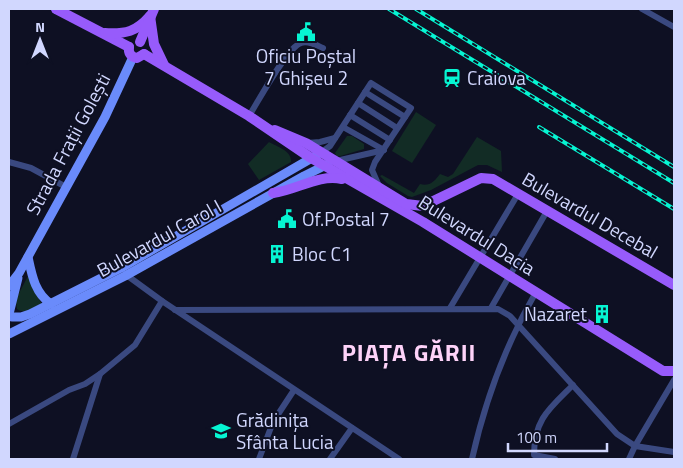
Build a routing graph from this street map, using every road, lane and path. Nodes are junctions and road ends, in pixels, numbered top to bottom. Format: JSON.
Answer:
{"nodes":[{"id":1,"x":56,"y":9,"type":"edge"},
{"id":2,"x":642,"y":9,"type":"edge"},
{"id":3,"x":152,"y":13,"type":"edge"},
{"id":4,"x":674,"y":27,"type":"edge"},
{"id":5,"x":103,"y":33,"type":"junction"},
{"id":6,"x":323,"y":48,"type":"dead end"},
{"id":7,"x":135,"y":53,"type":"junction"},
{"id":8,"x":164,"y":66,"type":"junction"},
{"id":9,"x":365,"y":92,"type":"junction"},
{"id":10,"x":358,"y":103,"type":"junction"},
{"id":11,"x":350,"y":115,"type":"junction"},
{"id":12,"x":249,"y":116,"type":"junction"},
{"id":13,"x":404,"y":117,"type":"junction"},
{"id":14,"x":262,"y":125,"type":"junction"},
{"id":15,"x":343,"y":127,"type":"junction"},
{"id":16,"x":397,"y":128,"type":"junction"},
{"id":17,"x":335,"y":138,"type":"junction"},
{"id":18,"x":390,"y":140,"type":"junction"},
{"id":19,"x":306,"y":143,"type":"junction"},
{"id":20,"x":384,"y":150,"type":"junction"},
{"id":21,"x":322,"y":152,"type":"junction"},
{"id":22,"x":311,"y":158,"type":"junction"},
{"id":23,"x":336,"y":161,"type":"junction"},
{"id":24,"x":9,"y":162,"type":"edge"},
{"id":25,"x":324,"y":166,"type":"junction"},
{"id":26,"x":352,"y":182,"type":"junction"},
{"id":27,"x":66,"y":187,"type":"junction"},
{"id":28,"x":380,"y":188,"type":"junction"},
{"id":29,"x":274,"y":193,"type":"junction"},
{"id":30,"x":518,"y":194,"type":"junction"},
{"id":31,"x":423,"y":206,"type":"junction"},
{"id":32,"x":547,"y":211,"type":"junction"},
{"id":33,"x":424,"y":222,"type":"junction"},
{"id":34,"x":28,"y":257,"type":"junction"},
{"id":35,"x":480,"y":257,"type":"junction"},
{"id":36,"x":123,"y":272,"type":"junction"},
{"id":37,"x":19,"y":273,"type":"junction"},
{"id":38,"x":509,"y":275,"type":"junction"},
{"id":39,"x":674,"y":285,"type":"edge"},
{"id":40,"x":9,"y":286,"type":"edge"},
{"id":41,"x":536,"y":292,"type":"junction"},
{"id":42,"x":162,"y":301,"type":"junction"},
{"id":43,"x":51,"y":304,"type":"junction"},
{"id":44,"x":450,"y":308,"type":"junction"},
{"id":45,"x":491,"y":308,"type":"junction"},
{"id":46,"x":175,"y":310,"type":"junction"},
{"id":47,"x":10,"y":315,"type":"edge"},
{"id":48,"x":518,"y":325,"type":"junction"},
{"id":49,"x":9,"y":334,"type":"edge"},
{"id":50,"x":674,"y":371,"type":"edge"},
{"id":51,"x":100,"y":374,"type":"junction"},
{"id":52,"x":674,"y":380,"type":"edge"},
{"id":53,"x":574,"y":385,"type":"junction"},
{"id":54,"x":294,"y":390,"type":"junction"},
{"id":55,"x":9,"y":424,"type":"edge"},
{"id":56,"x":352,"y":428,"type":"junction"},
{"id":57,"x":635,"y":446,"type":"junction"},
{"id":58,"x":674,"y":452,"type":"edge"},
{"id":59,"x":73,"y":459,"type":"edge"},
{"id":60,"x":259,"y":459,"type":"edge"},
{"id":61,"x":330,"y":459,"type":"edge"},
{"id":62,"x":399,"y":459,"type":"edge"},
{"id":63,"x":472,"y":459,"type":"edge"},
{"id":64,"x":555,"y":459,"type":"edge"},
{"id":65,"x":629,"y":459,"type":"edge"}],
"edges":[{"from":1,"to":5,"type":"main road","name":"Bulevardul Dacia"},
{"from":2,"to":4,"type":"street"},
{"from":3,"to":5,"type":"main road"},
{"from":3,"to":7,"type":"main road"},
{"from":3,"to":8,"type":"main road"},
{"from":5,"to":7,"type":"main road","name":"Bulevardul Dacia"},
{"from":6,"to":12,"type":"street"},
{"from":7,"to":8,"type":"main road","name":"Bulevardul Dacia"},
{"from":7,"to":27,"type":"street","name":"Strada Frații Golești"},
{"from":8,"to":12,"type":"main road","name":"Bulevardul Dacia"},
{"from":9,"to":10,"type":"street"},
{"from":9,"to":13,"type":"street"},
{"from":9,"to":13,"type":"street"},
{"from":10,"to":11,"type":"street"},
{"from":10,"to":16,"type":"street"},
{"from":11,"to":15,"type":"street"},
{"from":11,"to":18,"type":"street"},
{"from":12,"to":14,"type":"main road","name":"Bulevardul Dacia"},
{"from":13,"to":16,"type":"street"},
{"from":14,"to":19,"type":"main road","name":"Bulevardul Dacia"},
{"from":14,"to":22,"type":"main road","name":"Bulevardul Dacia"},
{"from":15,"to":17,"type":"street"},
{"from":15,"to":20,"type":"street"},
{"from":16,"to":18,"type":"street"},
{"from":17,"to":19,"type":"street"},
{"from":17,"to":21,"type":"street"},
{"from":18,"to":20,"type":"street"},
{"from":19,"to":21,"type":"main road","name":"Bulevardul Dacia"},
{"from":20,"to":23,"type":"street"},
{"from":20,"to":28,"type":"street"},
{"from":21,"to":22,"type":"street","name":"Bulevardul Carol I"},
{"from":21,"to":23,"type":"main road","name":"Bulevardul Dacia"},
{"from":22,"to":25,"type":"main road","name":"Bulevardul Dacia"},
{"from":22,"to":36,"type":"street","name":"Bulevardul Carol I"},
{"from":23,"to":25,"type":"street","name":"Bulevardul Carol I"},
{"from":23,"to":28,"type":"main road","name":"Bulevardul Dacia"},
{"from":24,"to":27,"type":"street"},
{"from":25,"to":26,"type":"main road","name":"Bulevardul Dacia"},
{"from":25,"to":29,"type":"street","name":"Bulevardul Carol I"},
{"from":26,"to":29,"type":"main road"},
{"from":26,"to":33,"type":"main road","name":"Bulevardul Dacia"},
{"from":27,"to":34,"type":"street","name":"Strada Frații Golești"},
{"from":28,"to":31,"type":"main road","name":"Bulevardul Dacia"},
{"from":29,"to":36,"type":"street","name":"Bulevardul Carol I"},
{"from":30,"to":31,"type":"main road","name":"Bulevardul Decebal"},
{"from":30,"to":32,"type":"main road","name":"Bulevardul Decebal"},
{"from":30,"to":35,"type":"street"},
{"from":31,"to":33,"type":"main road"},
{"from":32,"to":38,"type":"street"},
{"from":32,"to":39,"type":"main road","name":"Bulevardul Decebal"},
{"from":33,"to":35,"type":"main road","name":"Bulevardul Dacia"},
{"from":34,"to":37,"type":"street","name":"Strada Frații Golești"},
{"from":34,"to":43,"type":"street"},
{"from":35,"to":38,"type":"main road","name":"Bulevardul Dacia"},
{"from":35,"to":44,"type":"street"},
{"from":36,"to":42,"type":"street"},
{"from":36,"to":43,"type":"street","name":"Bulevardul Carol I"},
{"from":36,"to":49,"type":"street","name":"Bulevardul Carol I"},
{"from":37,"to":40,"type":"street","name":"Strada Frații Golești"},
{"from":37,"to":47,"type":"street","name":"Strada Frații Golești"},
{"from":38,"to":41,"type":"main road","name":"Bulevardul Dacia"},
{"from":38,"to":45,"type":"street"},
{"from":41,"to":48,"type":"street"},
{"from":41,"to":50,"type":"main road","name":"Bulevardul Dacia"},
{"from":42,"to":46,"type":"street"},
{"from":42,"to":51,"type":"street"},
{"from":43,"to":47,"type":"street","name":"Bulevardul Carol I"},
{"from":44,"to":45,"type":"street"},
{"from":44,"to":46,"type":"street"},
{"from":45,"to":48,"type":"street"},
{"from":46,"to":54,"type":"street"},
{"from":47,"to":49,"type":"street","name":"Strada Frații Golești"},
{"from":48,"to":53,"type":"street"},
{"from":48,"to":63,"type":"street"},
{"from":51,"to":55,"type":"street"},
{"from":51,"to":59,"type":"street"},
{"from":52,"to":57,"type":"street"},
{"from":53,"to":57,"type":"street"},
{"from":53,"to":64,"type":"street"},
{"from":54,"to":56,"type":"street"},
{"from":54,"to":60,"type":"street"},
{"from":56,"to":61,"type":"street"},
{"from":56,"to":62,"type":"street"},
{"from":57,"to":58,"type":"street"},
{"from":57,"to":65,"type":"street"}]}
